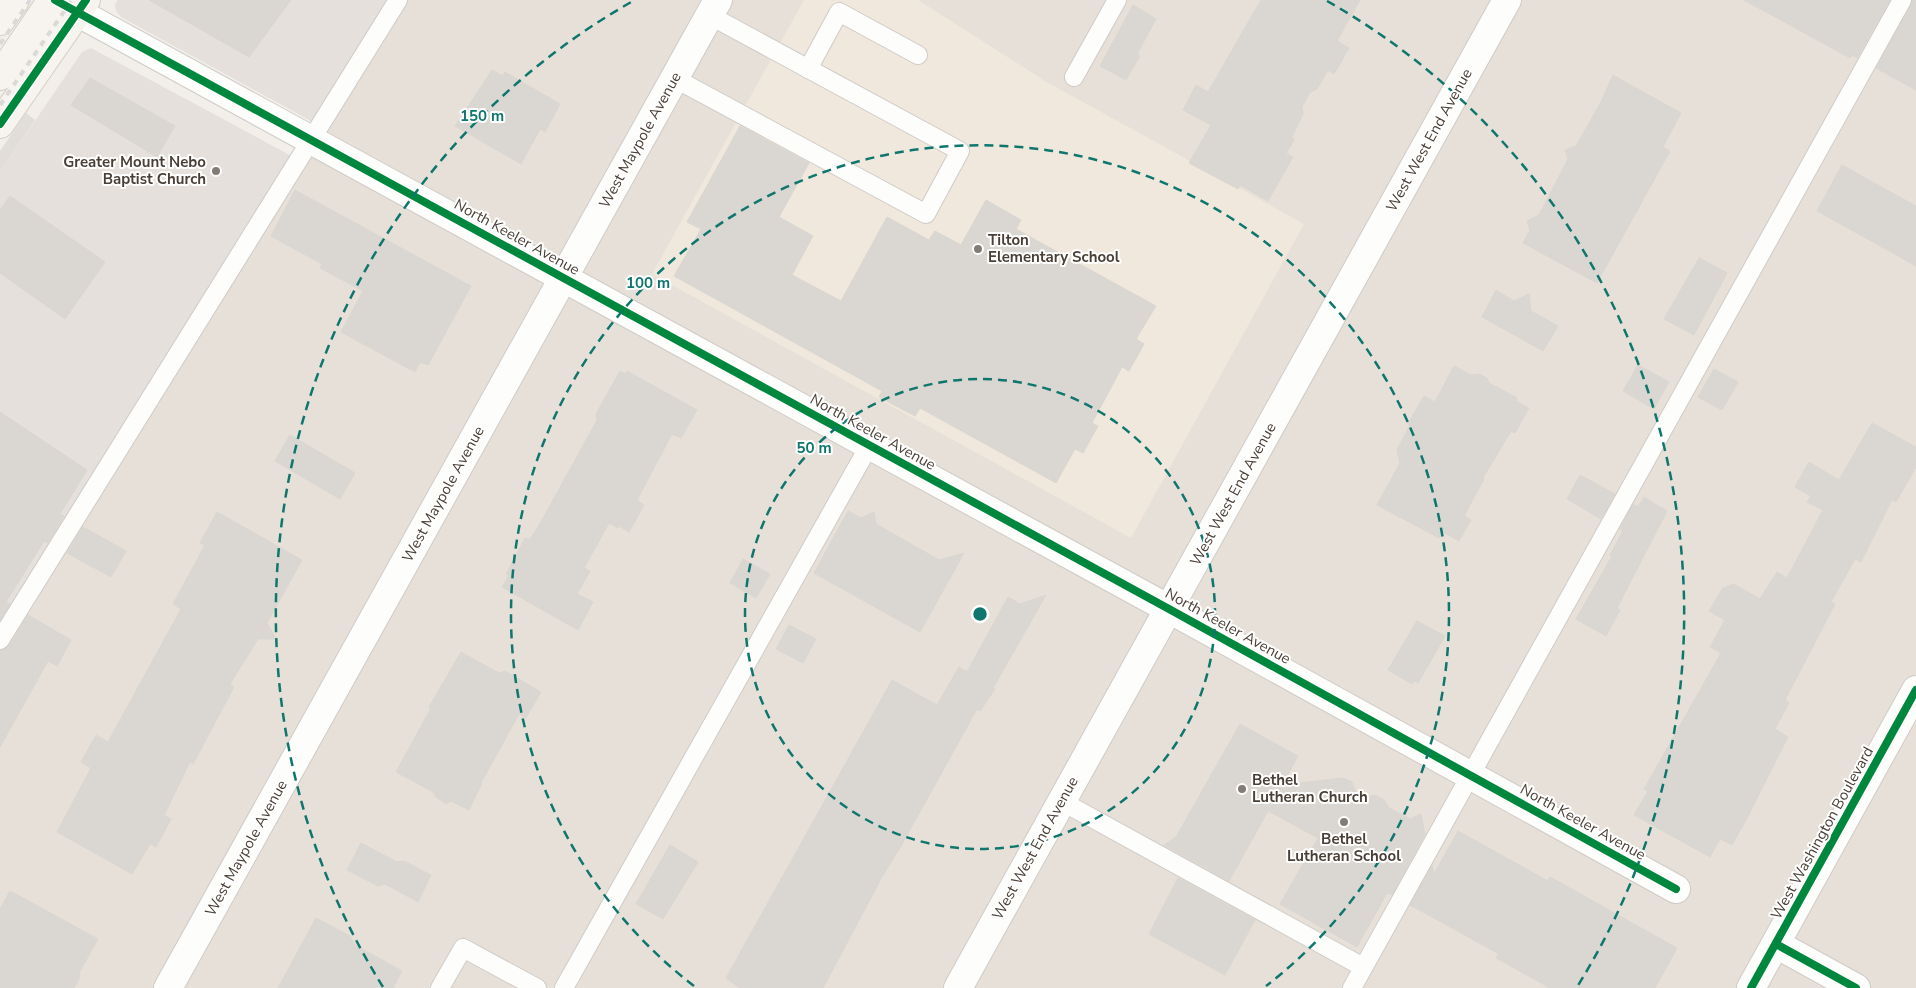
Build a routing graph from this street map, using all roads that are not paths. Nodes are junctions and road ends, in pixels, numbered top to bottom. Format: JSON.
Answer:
{"nodes":[{"id":1,"x":15,"y":0,"type":"edge"},
{"id":2,"x":398,"y":0,"type":"edge"},
{"id":3,"x":1117,"y":0,"type":"edge"},
{"id":4,"x":1507,"y":0,"type":"edge"},
{"id":5,"x":1902,"y":0,"type":"edge"},
{"id":6,"x":68,"y":3,"type":"edge"},
{"id":7,"x":713,"y":8,"type":"edge"},
{"id":8,"x":0,"y":21,"type":"edge"},
{"id":9,"x":918,"y":55,"type":"dead end"},
{"id":10,"x":808,"y":69,"type":"junction"},
{"id":11,"x":0,"y":76,"type":"edge"},
{"id":12,"x":1074,"y":77,"type":"dead end"},
{"id":13,"x":674,"y":78,"type":"junction"},
{"id":14,"x":0,"y":124,"type":"edge"},
{"id":15,"x":311,"y":140,"type":"junction"},
{"id":16,"x":563,"y":278,"type":"junction"},
{"id":17,"x":869,"y":446,"type":"junction"},
{"id":18,"x":1169,"y":609,"type":"junction"},
{"id":19,"x":0,"y":640,"type":"edge"},
{"id":20,"x":1916,"y":690,"type":"edge"},
{"id":21,"x":1470,"y":776,"type":"junction"},
{"id":22,"x":1061,"y":801,"type":"junction"},
{"id":23,"x":1676,"y":889,"type":"dead end"},
{"id":24,"x":1776,"y":944,"type":"junction"},
{"id":25,"x":1363,"y":967,"type":"junction"},
{"id":26,"x":168,"y":988,"type":"edge"},
{"id":27,"x":440,"y":988,"type":"edge"},
{"id":28,"x":537,"y":988,"type":"edge"},
{"id":29,"x":564,"y":988,"type":"edge"},
{"id":30,"x":958,"y":988,"type":"edge"},
{"id":31,"x":1352,"y":988,"type":"edge"},
{"id":32,"x":1751,"y":988,"type":"edge"},
{"id":33,"x":1856,"y":988,"type":"edge"}],
"edges":[{"from":1,"to":8,"type":"main road"},
{"from":2,"to":15,"type":"lane"},
{"from":3,"to":12,"type":"lane"},
{"from":4,"to":18,"type":"street","name":"West West End Avenue"},
{"from":5,"to":21,"type":"lane"},
{"from":6,"to":11,"type":"main road"},
{"from":6,"to":14,"type":"main road"},
{"from":6,"to":15,"type":"street","name":"North Keeler Avenue"},
{"from":7,"to":10,"type":"lane"},
{"from":7,"to":13,"type":"street","name":"West Maypole Avenue"},
{"from":9,"to":10,"type":"lane"},
{"from":10,"to":13,"type":"lane"},
{"from":13,"to":16,"type":"street","name":"West Maypole Avenue"},
{"from":15,"to":16,"type":"street","name":"North Keeler Avenue"},
{"from":15,"to":19,"type":"lane"},
{"from":16,"to":17,"type":"street","name":"North Keeler Avenue"},
{"from":16,"to":26,"type":"street","name":"West Maypole Avenue"},
{"from":17,"to":18,"type":"street","name":"North Keeler Avenue"},
{"from":17,"to":29,"type":"lane"},
{"from":18,"to":21,"type":"street","name":"North Keeler Avenue"},
{"from":18,"to":22,"type":"street","name":"West West End Avenue"},
{"from":20,"to":24,"type":"street","name":"West Washington Boulevard"},
{"from":21,"to":23,"type":"street","name":"North Keeler Avenue"},
{"from":21,"to":25,"type":"lane"},
{"from":22,"to":25,"type":"lane"},
{"from":22,"to":30,"type":"street","name":"West West End Avenue"},
{"from":24,"to":32,"type":"street","name":"West Washington Boulevard"},
{"from":24,"to":33,"type":"street"},
{"from":25,"to":31,"type":"lane"},
{"from":27,"to":28,"type":"lane"}]}
